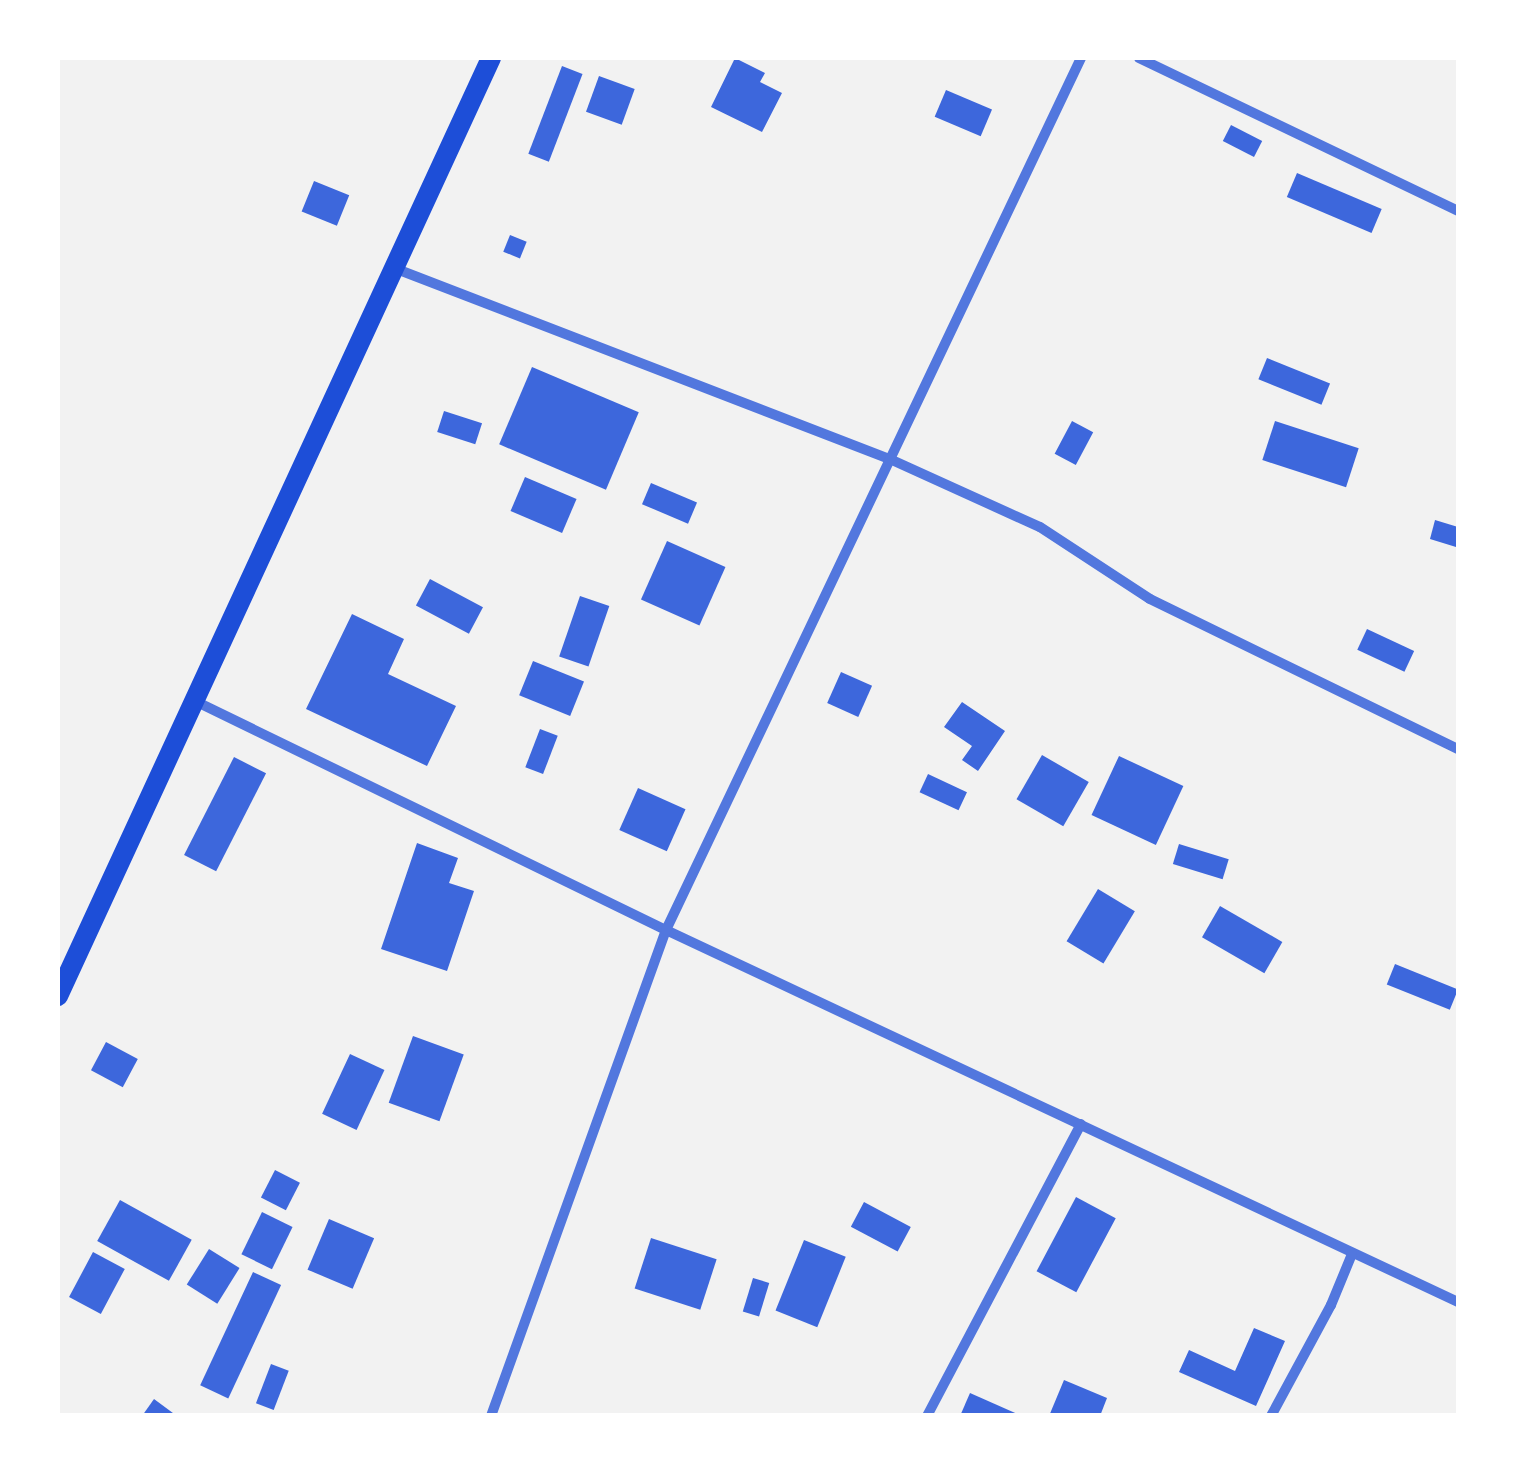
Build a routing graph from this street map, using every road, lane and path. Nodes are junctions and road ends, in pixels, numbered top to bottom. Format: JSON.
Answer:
{"nodes":[{"id":1,"x":492,"y":58,"type":"edge"},
{"id":2,"x":1081,"y":58,"type":"edge"},
{"id":3,"x":1139,"y":58,"type":"edge"},
{"id":4,"x":1458,"y":211,"type":"edge"},
{"id":5,"x":393,"y":267,"type":"junction"},
{"id":6,"x":892,"y":460,"type":"junction"},
{"id":7,"x":195,"y":701,"type":"junction"},
{"id":8,"x":1458,"y":749,"type":"edge"},
{"id":9,"x":666,"y":930,"type":"junction"},
{"id":10,"x":58,"y":996,"type":"edge"},
{"id":11,"x":1081,"y":1124,"type":"junction"},
{"id":12,"x":1352,"y":1254,"type":"junction"},
{"id":13,"x":1458,"y":1302,"type":"edge"},
{"id":14,"x":491,"y":1416,"type":"edge"},
{"id":15,"x":927,"y":1416,"type":"edge"},
{"id":16,"x":1271,"y":1416,"type":"edge"}],
"edges":[{"from":1,"to":5,"type":"main road"},
{"from":2,"to":6,"type":"street"},
{"from":3,"to":4,"type":"street"},
{"from":5,"to":6,"type":"street"},
{"from":5,"to":7,"type":"main road"},
{"from":6,"to":8,"type":"street"},
{"from":6,"to":9,"type":"street"},
{"from":7,"to":9,"type":"street"},
{"from":7,"to":10,"type":"main road"},
{"from":9,"to":11,"type":"street"},
{"from":9,"to":14,"type":"street"},
{"from":11,"to":12,"type":"street"},
{"from":11,"to":15,"type":"street"},
{"from":12,"to":13,"type":"street"},
{"from":12,"to":16,"type":"street"}]}
